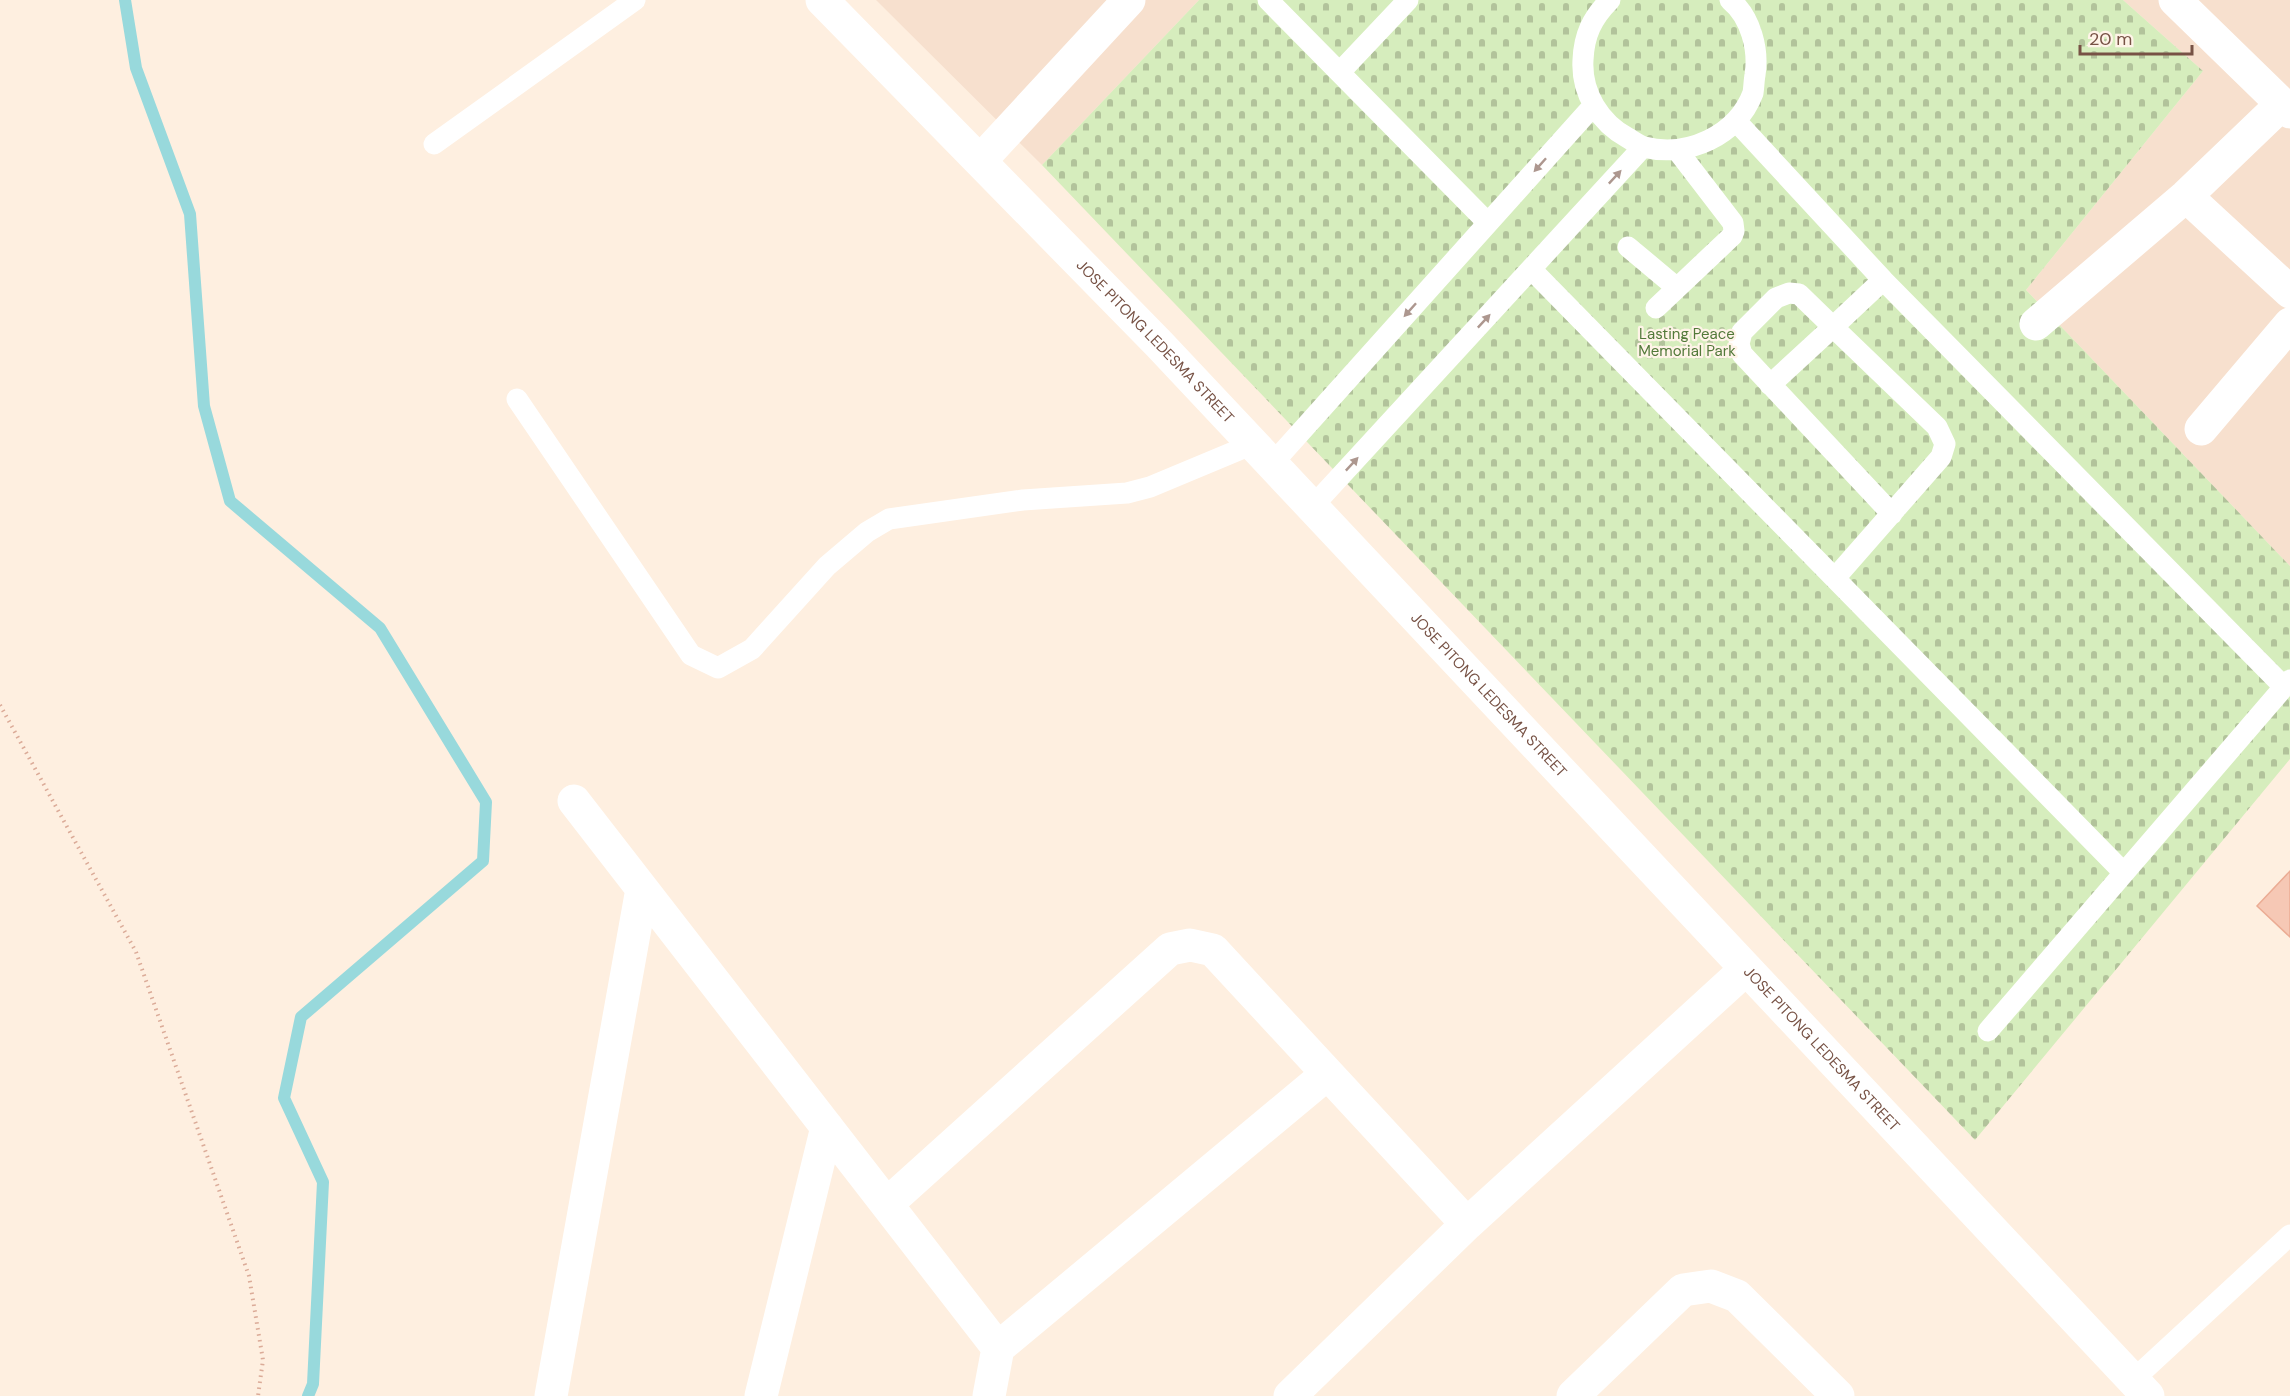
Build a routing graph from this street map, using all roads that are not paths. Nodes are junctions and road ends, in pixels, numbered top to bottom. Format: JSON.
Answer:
{"nodes":[{"id":1,"x":635,"y":0,"type":"edge"},
{"id":2,"x":822,"y":0,"type":"edge"},
{"id":3,"x":1129,"y":0,"type":"edge"},
{"id":4,"x":1268,"y":0,"type":"edge"},
{"id":5,"x":1408,"y":0,"type":"edge"},
{"id":6,"x":1610,"y":0,"type":"edge"},
{"id":7,"x":1730,"y":0,"type":"edge"},
{"id":8,"x":2175,"y":0,"type":"edge"},
{"id":9,"x":1340,"y":72,"type":"junction"},
{"id":10,"x":1593,"y":106,"type":"junction"},
{"id":11,"x":2286,"y":108,"type":"edge"},
{"id":12,"x":1736,"y":121,"type":"junction"},
{"id":13,"x":434,"y":144,"type":"dead end"},
{"id":14,"x":1643,"y":147,"type":"junction"},
{"id":15,"x":1677,"y":150,"type":"junction"},
{"id":16,"x":981,"y":160,"type":"junction"},
{"id":17,"x":2186,"y":196,"type":"junction"},
{"id":18,"x":1488,"y":223,"type":"junction"},
{"id":19,"x":1628,"y":247,"type":"dead end"},
{"id":20,"x":1531,"y":269,"type":"junction"},
{"id":21,"x":1883,"y":280,"type":"junction"},
{"id":22,"x":1677,"y":288,"type":"junction"},
{"id":23,"x":2290,"y":292,"type":"edge"},
{"id":24,"x":1656,"y":308,"type":"dead end"},
{"id":25,"x":2036,"y":324,"type":"dead end"},
{"id":26,"x":2290,"y":324,"type":"edge"},
{"id":27,"x":1833,"y":327,"type":"junction"},
{"id":28,"x":1770,"y":384,"type":"junction"},
{"id":29,"x":517,"y":399,"type":"dead end"},
{"id":30,"x":2201,"y":429,"type":"dead end"},
{"id":31,"x":1263,"y":454,"type":"junction"},
{"id":32,"x":1312,"y":507,"type":"junction"},
{"id":33,"x":1892,"y":514,"type":"junction"},
{"id":34,"x":1835,"y":578,"type":"junction"},
{"id":35,"x":2287,"y":684,"type":"edge"},
{"id":36,"x":574,"y":801,"type":"dead end"},
{"id":37,"x":2124,"y":873,"type":"junction"},
{"id":38,"x":642,"y":889,"type":"junction"},
{"id":39,"x":1746,"y":969,"type":"junction"},
{"id":40,"x":1988,"y":1031,"type":"dead end"},
{"id":41,"x":1327,"y":1074,"type":"junction"},
{"id":42,"x":827,"y":1127,"type":"junction"},
{"id":43,"x":887,"y":1204,"type":"junction"},
{"id":44,"x":1467,"y":1224,"type":"junction"},
{"id":45,"x":2290,"y":1235,"type":"edge"},
{"id":46,"x":998,"y":1348,"type":"junction"},
{"id":47,"x":2141,"y":1388,"type":"edge"},
{"id":48,"x":551,"y":1396,"type":"edge"},
{"id":49,"x":761,"y":1396,"type":"edge"},
{"id":50,"x":989,"y":1396,"type":"edge"},
{"id":51,"x":1290,"y":1396,"type":"edge"},
{"id":52,"x":1573,"y":1396,"type":"edge"},
{"id":53,"x":1838,"y":1396,"type":"edge"}],
"edges":[{"from":1,"to":13,"type":"lane"},
{"from":2,"to":16,"type":"street","name":"JOSE PITONG LEDESMA STREET"},
{"from":3,"to":16,"type":"street"},
{"from":4,"to":9,"type":"lane"},
{"from":5,"to":9,"type":"lane"},
{"from":6,"to":10,"type":"lane"},
{"from":7,"to":12,"type":"lane"},
{"from":8,"to":11,"type":"street"},
{"from":9,"to":18,"type":"lane"},
{"from":10,"to":14,"type":"lane"},
{"from":10,"to":18,"type":"lane","one_way":true},
{"from":11,"to":17,"type":"street"},
{"from":12,"to":15,"type":"lane"},
{"from":12,"to":21,"type":"lane"},
{"from":14,"to":15,"type":"lane"},
{"from":20,"to":14,"type":"lane","one_way":true},
{"from":15,"to":22,"type":"lane"},
{"from":16,"to":31,"type":"street","name":"JOSE PITONG LEDESMA STREET"},
{"from":17,"to":23,"type":"street"},
{"from":17,"to":25,"type":"street"},
{"from":18,"to":31,"type":"lane","one_way":true},
{"from":19,"to":22,"type":"lane"},
{"from":32,"to":20,"type":"lane","one_way":true},
{"from":20,"to":34,"type":"lane"},
{"from":21,"to":27,"type":"lane"},
{"from":21,"to":35,"type":"lane"},
{"from":22,"to":24,"type":"lane"},
{"from":26,"to":30,"type":"street"},
{"from":27,"to":28,"type":"lane"},
{"from":27,"to":28,"type":"lane"},
{"from":27,"to":33,"type":"lane"},
{"from":28,"to":33,"type":"lane"},
{"from":29,"to":31,"type":"lane"},
{"from":31,"to":32,"type":"street","name":"JOSE PITONG LEDESMA STREET"},
{"from":32,"to":39,"type":"street","name":"JOSE PITONG LEDESMA STREET"},
{"from":33,"to":34,"type":"lane"},
{"from":34,"to":37,"type":"lane"},
{"from":35,"to":37,"type":"lane"},
{"from":36,"to":38,"type":"street"},
{"from":37,"to":40,"type":"lane"},
{"from":38,"to":42,"type":"street"},
{"from":38,"to":48,"type":"street"},
{"from":39,"to":44,"type":"street"},
{"from":39,"to":47,"type":"street","name":"JOSE PITONG LEDESMA STREET"},
{"from":41,"to":43,"type":"street"},
{"from":41,"to":44,"type":"street"},
{"from":41,"to":46,"type":"street"},
{"from":42,"to":43,"type":"street"},
{"from":42,"to":49,"type":"street"},
{"from":43,"to":46,"type":"street"},
{"from":44,"to":51,"type":"street"},
{"from":45,"to":47,"type":"lane"},
{"from":46,"to":50,"type":"street"},
{"from":52,"to":53,"type":"street"}]}
